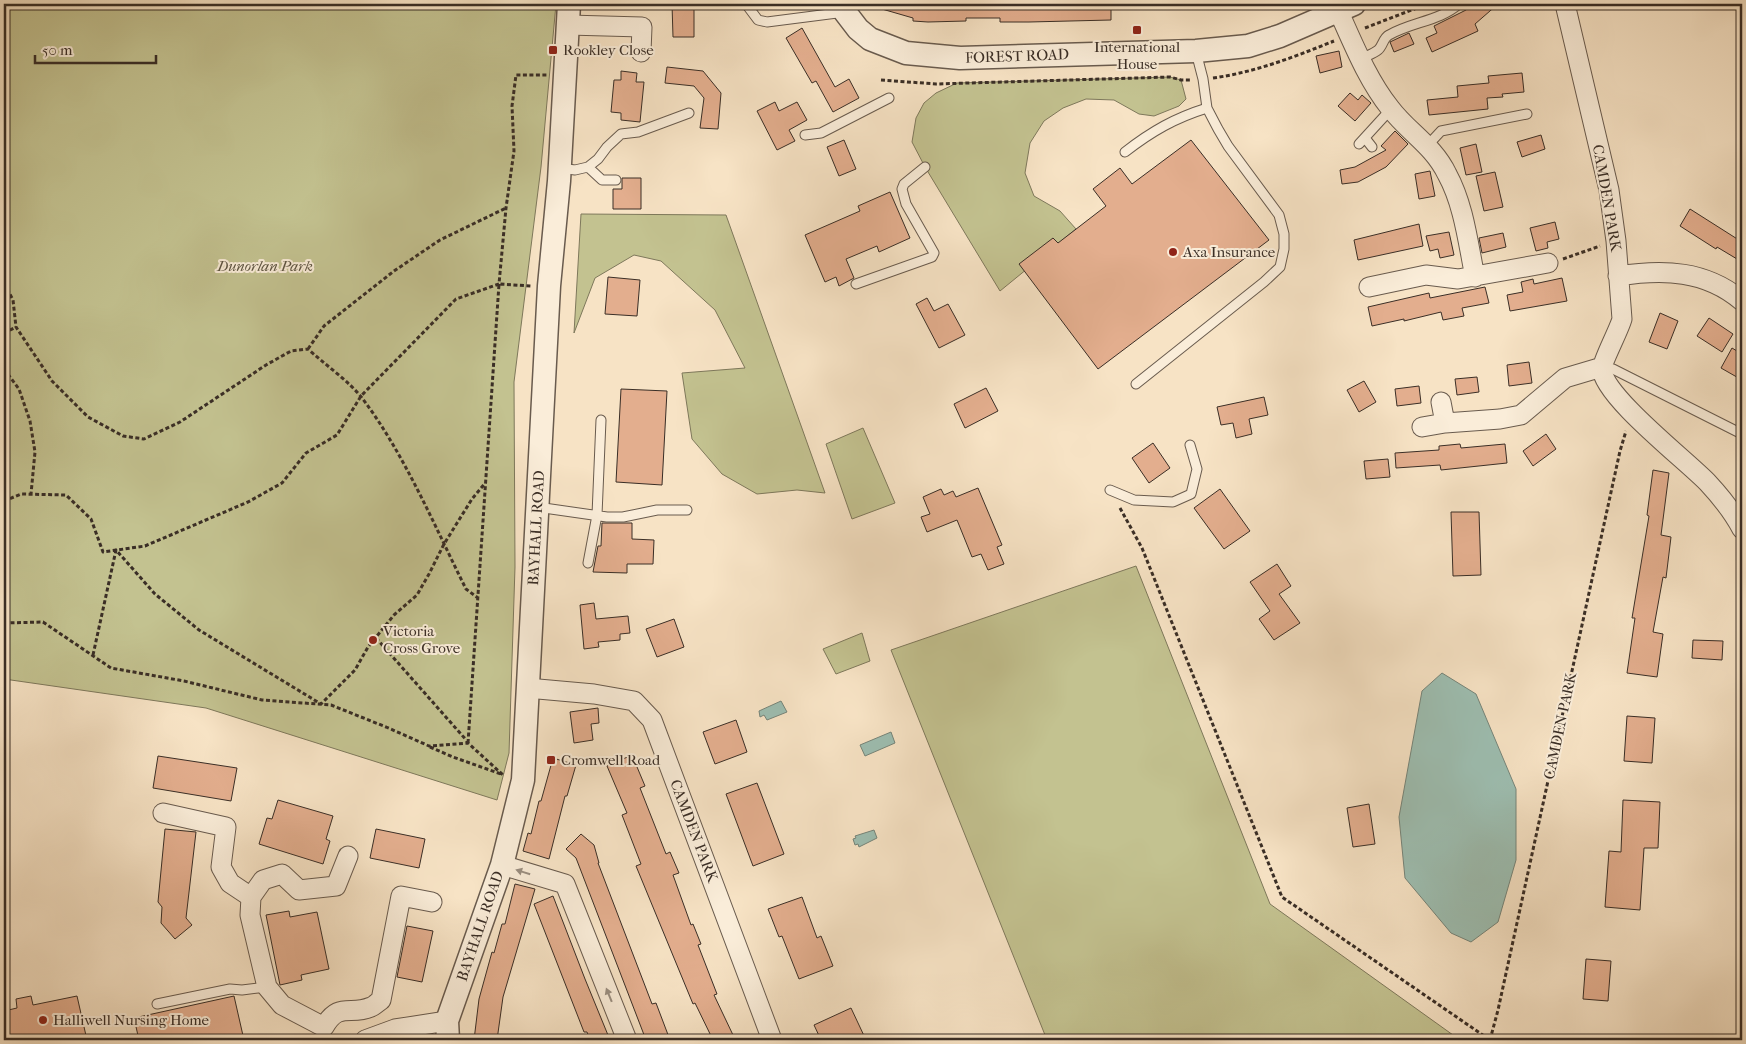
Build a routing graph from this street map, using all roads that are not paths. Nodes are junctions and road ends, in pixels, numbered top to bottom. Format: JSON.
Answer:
{"nodes":[{"id":1,"x":746,"y":4,"type":"edge"},
{"id":2,"x":1459,"y":4,"type":"edge"},
{"id":3,"x":1565,"y":4,"type":"edge"},
{"id":4,"x":1346,"y":7,"type":"edge"},
{"id":5,"x":844,"y":8,"type":"edge"},
{"id":6,"x":569,"y":14,"type":"edge"},
{"id":7,"x":1196,"y":51,"type":"junction"},
{"id":8,"x":641,"y":52,"type":"dead end"},
{"id":9,"x":1361,"y":59,"type":"junction"},
{"id":10,"x":889,"y":98,"type":"dead end"},
{"id":11,"x":1207,"y":108,"type":"junction"},
{"id":12,"x":1391,"y":109,"type":"junction"},
{"id":13,"x":689,"y":112,"type":"dead end"},
{"id":14,"x":1527,"y":114,"type":"dead end"},
{"id":15,"x":805,"y":135,"type":"dead end"},
{"id":16,"x":1428,"y":145,"type":"junction"},
{"id":17,"x":1372,"y":147,"type":"dead end"},
{"id":18,"x":1125,"y":152,"type":"dead end"},
{"id":19,"x":588,"y":167,"type":"junction"},
{"id":20,"x":925,"y":167,"type":"dead end"},
{"id":21,"x":560,"y":168,"type":"junction"},
{"id":22,"x":616,"y":180,"type":"dead end"},
{"id":23,"x":1548,"y":264,"type":"road end"},
{"id":24,"x":1618,"y":276,"type":"junction"},
{"id":25,"x":1475,"y":277,"type":"junction"},
{"id":26,"x":856,"y":284,"type":"dead end"},
{"id":27,"x":1369,"y":287,"type":"dead end"},
{"id":28,"x":1742,"y":301,"type":"edge"},
{"id":29,"x":1602,"y":367,"type":"junction"},
{"id":30,"x":1136,"y":384,"type":"dead end"},
{"id":31,"x":1441,"y":402,"type":"dead end"},
{"id":32,"x":601,"y":420,"type":"dead end"},
{"id":33,"x":1445,"y":423,"type":"junction"},
{"id":34,"x":1422,"y":427,"type":"dead end"},
{"id":35,"x":1742,"y":434,"type":"edge"},
{"id":36,"x":1190,"y":445,"type":"dead end"},
{"id":37,"x":1110,"y":490,"type":"road end"},
{"id":38,"x":537,"y":507,"type":"junction"},
{"id":39,"x":687,"y":510,"type":"dead end"},
{"id":40,"x":597,"y":515,"type":"junction"},
{"id":41,"x":1742,"y":529,"type":"edge"},
{"id":42,"x":588,"y":563,"type":"dead end"},
{"id":43,"x":527,"y":688,"type":"junction"},
{"id":44,"x":163,"y":813,"type":"dead end"},
{"id":45,"x":348,"y":856,"type":"dead end"},
{"id":46,"x":502,"y":865,"type":"junction"},
{"id":47,"x":252,"y":897,"type":"junction"},
{"id":48,"x":432,"y":902,"type":"dead end"},
{"id":49,"x":267,"y":987,"type":"junction"},
{"id":50,"x":157,"y":1004,"type":"dead end"},
{"id":51,"x":448,"y":1031,"type":"edge"},
{"id":52,"x":326,"y":1033,"type":"edge"},
{"id":53,"x":365,"y":1040,"type":"edge"},
{"id":54,"x":627,"y":1040,"type":"edge"},
{"id":55,"x":772,"y":1040,"type":"edge"}],
"edges":[{"from":1,"to":5,"type":"lane"},
{"from":2,"to":9,"type":"lane"},
{"from":3,"to":24,"type":"street","name":"CAMDEN PARK"},
{"from":4,"to":7,"type":"street","name":"FOREST ROAD"},
{"from":4,"to":9,"type":"street"},
{"from":5,"to":7,"type":"street","name":"FOREST ROAD"},
{"from":6,"to":8,"type":"street"},
{"from":6,"to":21,"type":"street","name":"BAYHALL ROAD"},
{"from":7,"to":11,"type":"lane"},
{"from":9,"to":12,"type":"street"},
{"from":10,"to":15,"type":"lane"},
{"from":11,"to":18,"type":"lane"},
{"from":11,"to":30,"type":"lane"},
{"from":12,"to":16,"type":"street"},
{"from":12,"to":17,"type":"lane"},
{"from":13,"to":19,"type":"lane"},
{"from":14,"to":16,"type":"lane"},
{"from":16,"to":25,"type":"street"},
{"from":19,"to":21,"type":"lane"},
{"from":19,"to":22,"type":"lane"},
{"from":20,"to":26,"type":"lane"},
{"from":21,"to":38,"type":"street","name":"BAYHALL ROAD"},
{"from":23,"to":25,"type":"street"},
{"from":24,"to":28,"type":"street"},
{"from":24,"to":29,"type":"street","name":"CAMDEN PARK"},
{"from":25,"to":27,"type":"street"},
{"from":29,"to":33,"type":"street"},
{"from":29,"to":35,"type":"lane"},
{"from":29,"to":41,"type":"street"},
{"from":31,"to":33,"type":"street"},
{"from":32,"to":40,"type":"lane"},
{"from":33,"to":34,"type":"street"},
{"from":36,"to":37,"type":"lane"},
{"from":38,"to":40,"type":"lane"},
{"from":38,"to":43,"type":"street","name":"BAYHALL ROAD"},
{"from":39,"to":40,"type":"lane"},
{"from":40,"to":42,"type":"lane"},
{"from":43,"to":46,"type":"street","name":"BAYHALL ROAD"},
{"from":43,"to":55,"type":"street","name":"CAMDEN PARK"},
{"from":44,"to":47,"type":"street"},
{"from":45,"to":47,"type":"street"},
{"from":46,"to":51,"type":"street","name":"BAYHALL ROAD"},
{"from":54,"to":46,"type":"street","one_way":true},
{"from":47,"to":49,"type":"street"},
{"from":48,"to":52,"type":"street"},
{"from":49,"to":50,"type":"lane"},
{"from":49,"to":52,"type":"street"},
{"from":51,"to":53,"type":"street"}]}
